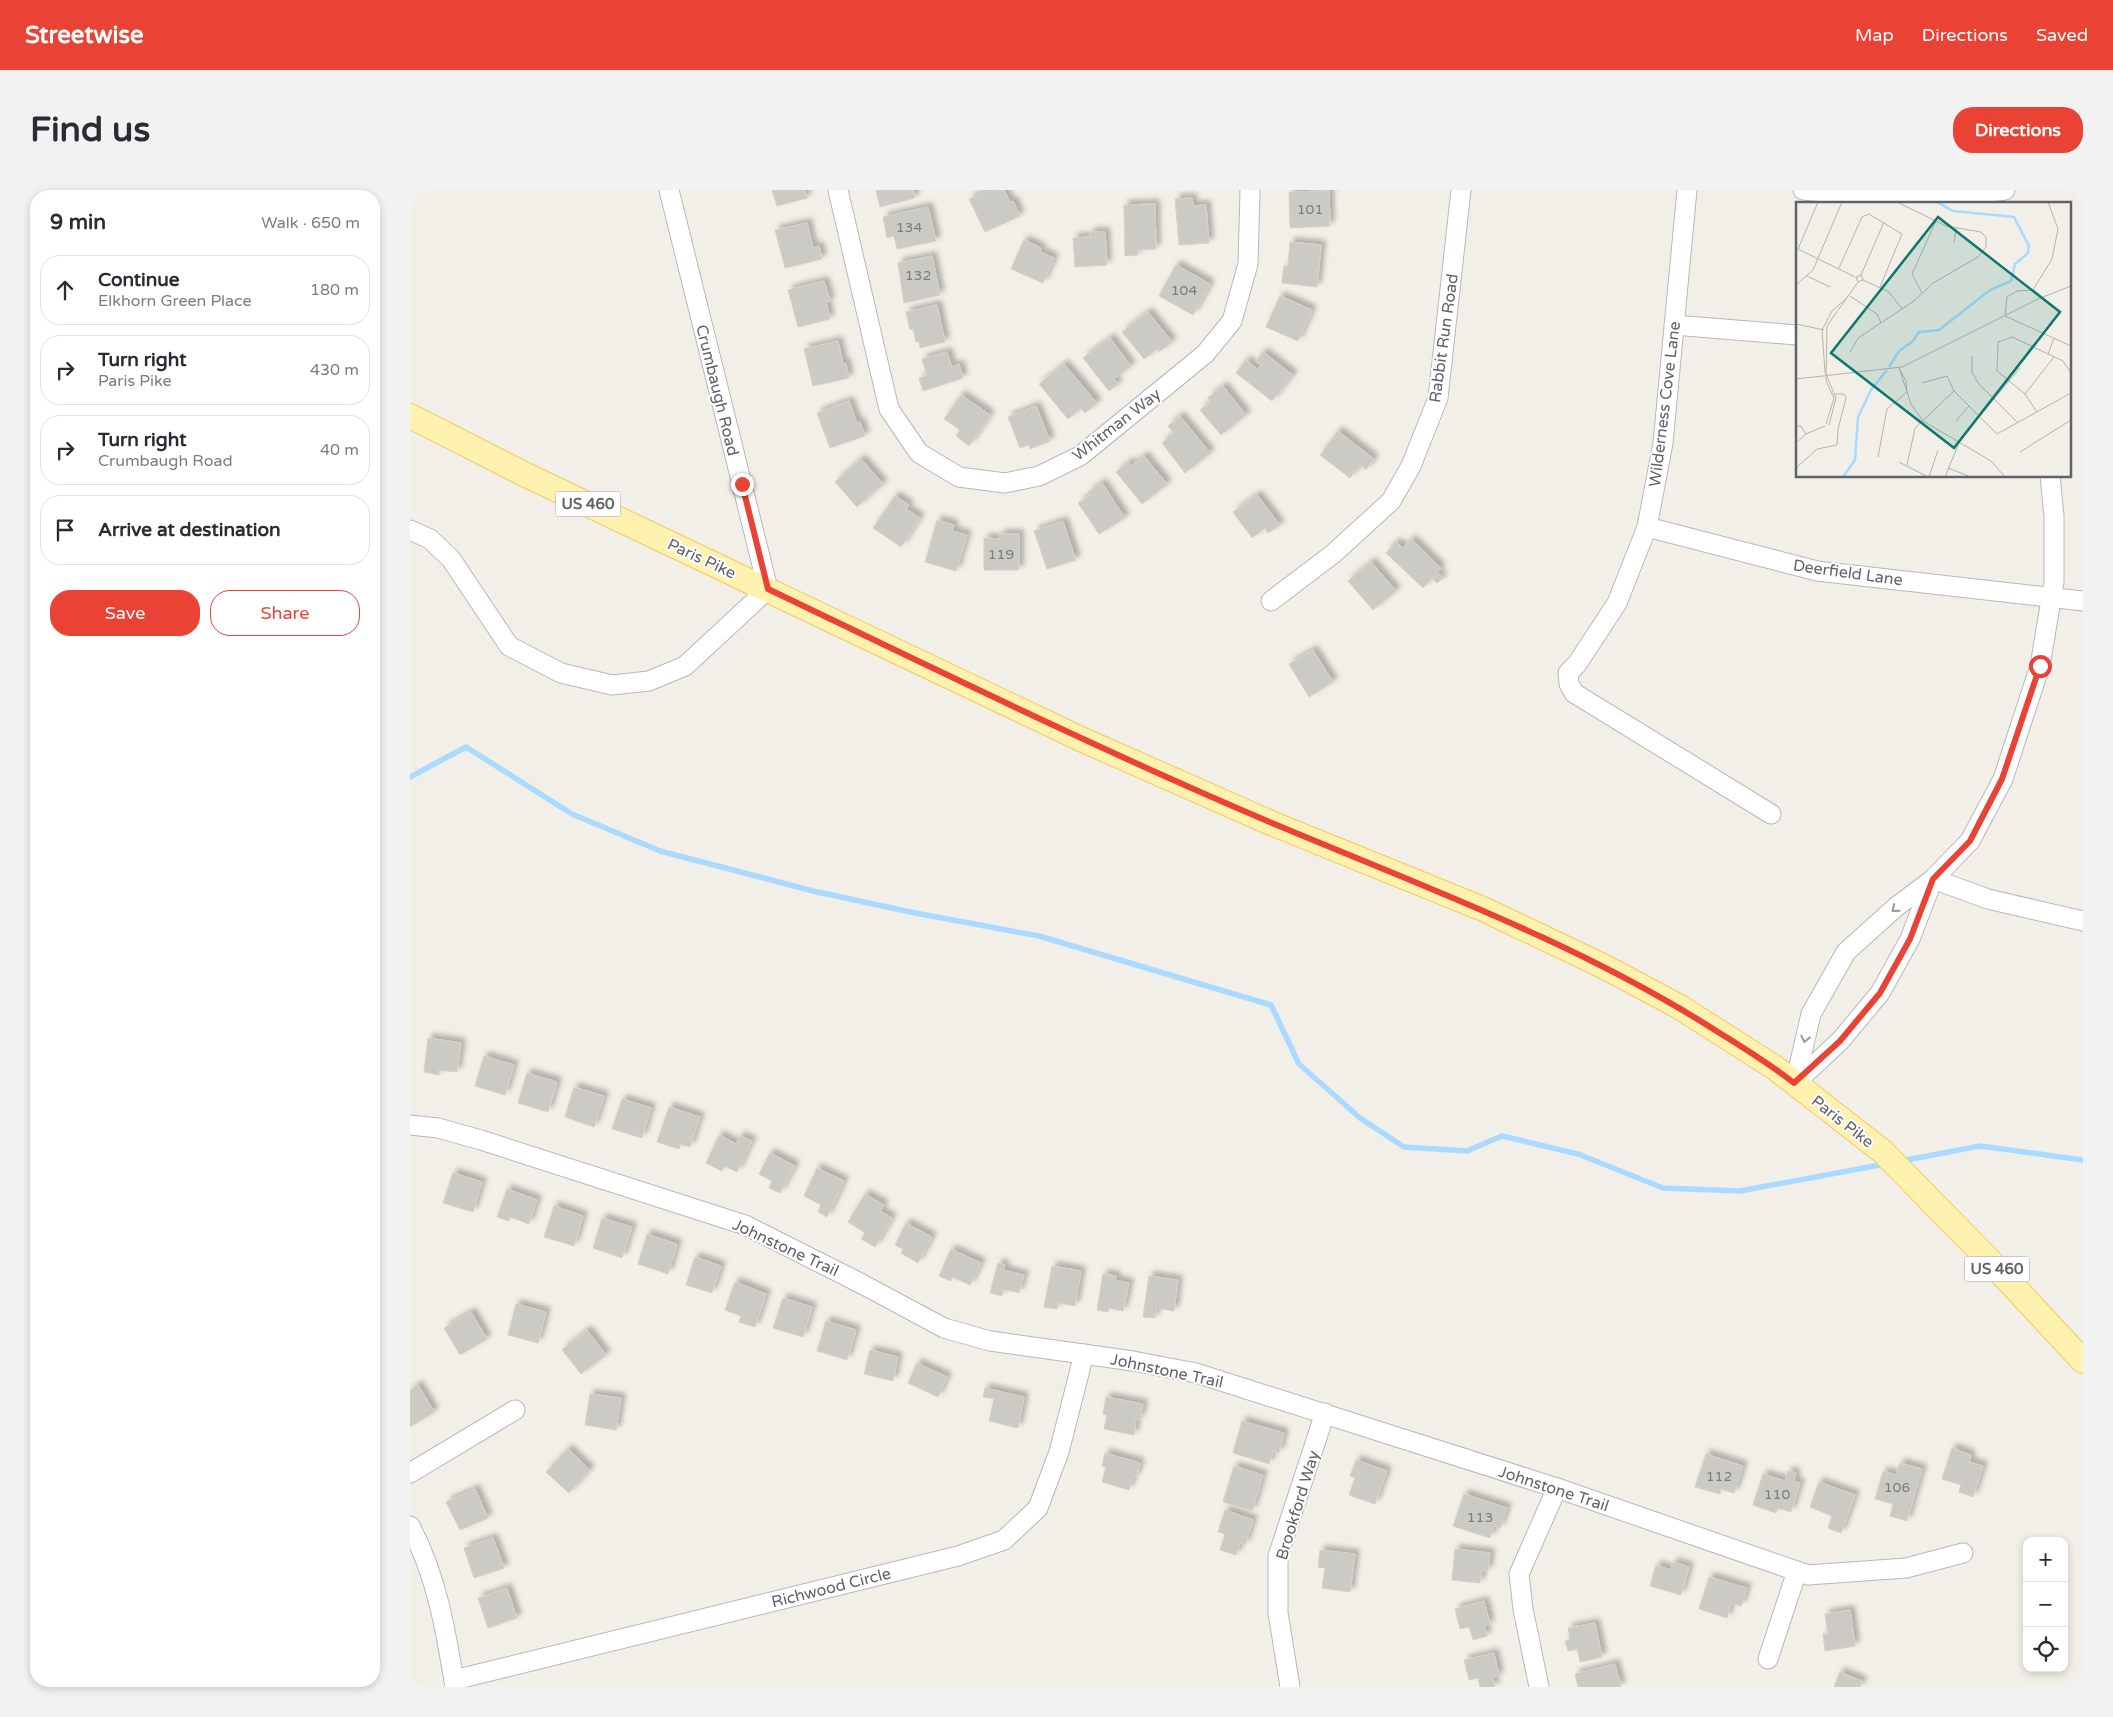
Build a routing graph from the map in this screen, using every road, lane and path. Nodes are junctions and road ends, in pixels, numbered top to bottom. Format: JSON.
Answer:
{"nodes":[{"id":1,"x":668,"y":190,"type":"edge"},
{"id":2,"x":838,"y":190,"type":"edge"},
{"id":3,"x":1250,"y":190,"type":"edge"},
{"id":4,"x":1461,"y":190,"type":"edge"},
{"id":5,"x":1687,"y":190,"type":"edge"},
{"id":6,"x":1803,"y":190,"type":"edge"},
{"id":7,"x":2007,"y":190,"type":"edge"},
{"id":8,"x":1674,"y":325,"type":"junction"},
{"id":9,"x":1796,"y":335,"type":"edge"},
{"id":10,"x":410,"y":416,"type":"edge"},
{"id":11,"x":2050,"y":478,"type":"edge"},
{"id":12,"x":1647,"y":527,"type":"junction"},
{"id":13,"x":410,"y":530,"type":"edge"},
{"id":14,"x":768,"y":589,"type":"junction"},
{"id":15,"x":2052,"y":597,"type":"junction"},
{"id":16,"x":1271,"y":601,"type":"dead end"},
{"id":17,"x":2083,"y":601,"type":"edge"},
{"id":18,"x":1771,"y":814,"type":"dead end"},
{"id":19,"x":1933,"y":879,"type":"junction"},
{"id":20,"x":2083,"y":921,"type":"edge"},
{"id":21,"x":1794,"y":1083,"type":"junction"},
{"id":22,"x":410,"y":1125,"type":"edge"},
{"id":23,"x":1084,"y":1354,"type":"junction"},
{"id":24,"x":2083,"y":1361,"type":"edge"},
{"id":25,"x":515,"y":1410,"type":"dead end"},
{"id":26,"x":1325,"y":1413,"type":"junction"},
{"id":27,"x":410,"y":1474,"type":"edge"},
{"id":28,"x":1557,"y":1488,"type":"junction"},
{"id":29,"x":410,"y":1526,"type":"edge"},
{"id":30,"x":1964,"y":1553,"type":"dead end"},
{"id":31,"x":1797,"y":1571,"type":"junction"},
{"id":32,"x":1768,"y":1658,"type":"dead end"},
{"id":33,"x":454,"y":1683,"type":"edge"},
{"id":34,"x":1290,"y":1687,"type":"edge"},
{"id":35,"x":1539,"y":1687,"type":"edge"}],
"edges":[{"from":1,"to":14,"type":"street","name":"Crumbaugh Road"},
{"from":2,"to":3,"type":"street","name":"Whitman Way"},
{"from":4,"to":16,"type":"street","name":"Rabbit Run Road"},
{"from":5,"to":8,"type":"street","name":"Wilderness Cove Lane"},
{"from":6,"to":7,"type":"street"},
{"from":8,"to":9,"type":"street"},
{"from":8,"to":12,"type":"street","name":"Wilderness Cove Lane"},
{"from":10,"to":14,"type":"main road","name":"Paris Pike","number":"US 460"},
{"from":11,"to":15,"type":"street"},
{"from":12,"to":15,"type":"street","name":"Deerfield Lane"},
{"from":12,"to":18,"type":"street","name":"Wilderness Cove Lane"},
{"from":13,"to":14,"type":"street"},
{"from":14,"to":21,"type":"main road","name":"Paris Pike","number":"US 460"},
{"from":15,"to":17,"type":"street","name":"Deerfield Lane"},
{"from":15,"to":19,"type":"street"},
{"from":19,"to":20,"type":"street"},
{"from":19,"to":21,"type":"street"},
{"from":19,"to":21,"type":"street","one_way":true},
{"from":21,"to":24,"type":"main road","name":"Paris Pike","number":"US 460"},
{"from":22,"to":23,"type":"street","name":"Johnstone Trail"},
{"from":23,"to":26,"type":"street","name":"Johnstone Trail"},
{"from":23,"to":33,"type":"street","name":"Richwood Circle"},
{"from":25,"to":27,"type":"street"},
{"from":26,"to":28,"type":"street","name":"Johnstone Trail"},
{"from":26,"to":34,"type":"street","name":"Brookford Way"},
{"from":28,"to":31,"type":"street","name":"Johnstone Trail"},
{"from":28,"to":35,"type":"street"},
{"from":29,"to":33,"type":"street"},
{"from":30,"to":31,"type":"street","name":"Johnstone Trail"},
{"from":31,"to":32,"type":"street"}]}
